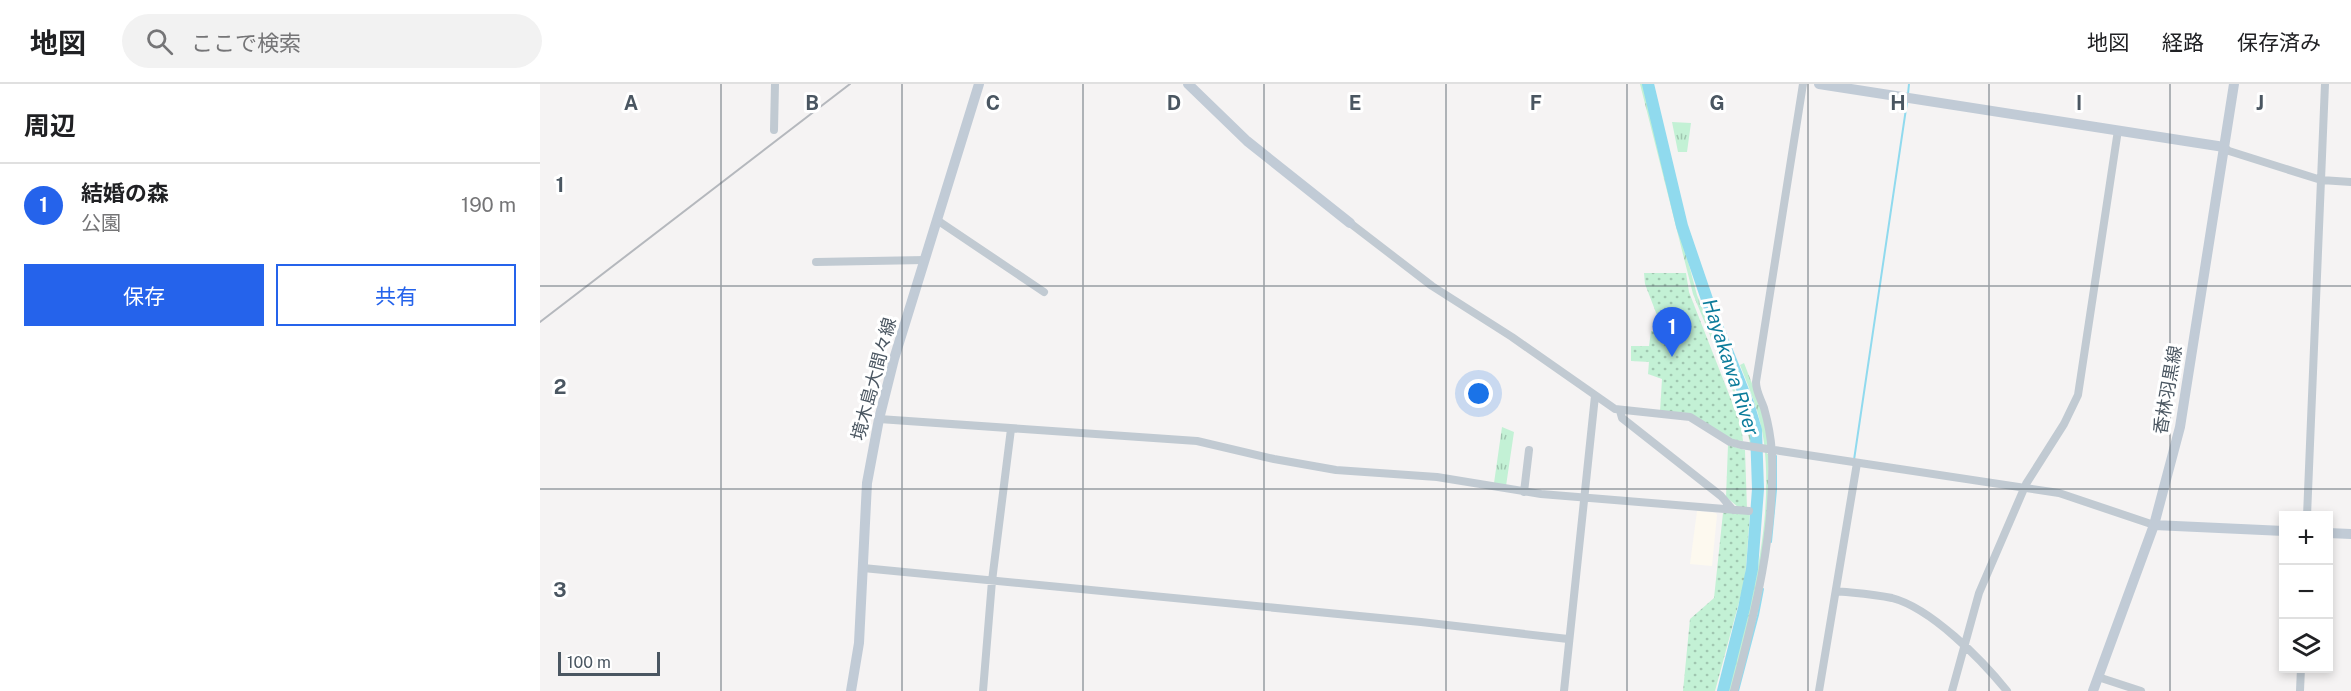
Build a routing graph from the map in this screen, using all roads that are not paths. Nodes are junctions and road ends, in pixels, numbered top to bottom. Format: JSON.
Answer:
{"nodes":[{"id":1,"x":775,"y":84,"type":"edge"},
{"id":2,"x":979,"y":84,"type":"edge"},
{"id":3,"x":1188,"y":84,"type":"edge"},
{"id":4,"x":1803,"y":84,"type":"edge"},
{"id":5,"x":1819,"y":84,"type":"edge"},
{"id":6,"x":2234,"y":84,"type":"edge"},
{"id":7,"x":2325,"y":84,"type":"edge"},
{"id":8,"x":774,"y":130,"type":"dead end"},
{"id":9,"x":2118,"y":130,"type":"junction"},
{"id":10,"x":2224,"y":147,"type":"junction"},
{"id":11,"x":2321,"y":180,"type":"junction"},
{"id":12,"x":2351,"y":182,"type":"edge"},
{"id":13,"x":937,"y":220,"type":"junction"},
{"id":14,"x":1350,"y":223,"type":"joint"},
{"id":15,"x":925,"y":260,"type":"junction"},
{"id":16,"x":816,"y":262,"type":"dead end"},
{"id":17,"x":1044,"y":292,"type":"dead end"},
{"id":18,"x":1595,"y":396,"type":"junction"},
{"id":19,"x":1620,"y":411,"type":"junction"},
{"id":20,"x":879,"y":419,"type":"junction"},
{"id":21,"x":1011,"y":429,"type":"junction"},
{"id":22,"x":1529,"y":450,"type":"dead end"},
{"id":23,"x":1770,"y":450,"type":"junction"},
{"id":24,"x":1857,"y":463,"type":"junction"},
{"id":25,"x":2024,"y":488,"type":"junction"},
{"id":26,"x":1524,"y":492,"type":"junction"},
{"id":27,"x":1584,"y":497,"type":"junction"},
{"id":28,"x":1733,"y":510,"type":"junction"},
{"id":29,"x":1749,"y":511,"type":"dead end"},
{"id":30,"x":2307,"y":511,"type":"edge"},
{"id":31,"x":2154,"y":525,"type":"junction"},
{"id":32,"x":2279,"y":531,"type":"edge"},
{"id":33,"x":2333,"y":533,"type":"edge"},
{"id":34,"x":2351,"y":534,"type":"edge"},
{"id":35,"x":863,"y":568,"type":"junction"},
{"id":36,"x":992,"y":581,"type":"junction"},
{"id":37,"x":1836,"y":591,"type":"junction"},
{"id":38,"x":1568,"y":639,"type":"junction"},
{"id":39,"x":1964,"y":644,"type":"junction"},
{"id":40,"x":2301,"y":673,"type":"edge"},
{"id":41,"x":2098,"y":677,"type":"junction"},
{"id":42,"x":852,"y":691,"type":"edge"},
{"id":43,"x":983,"y":691,"type":"edge"},
{"id":44,"x":1564,"y":691,"type":"edge"},
{"id":45,"x":1734,"y":691,"type":"edge"},
{"id":46,"x":1819,"y":691,"type":"edge"},
{"id":47,"x":1952,"y":691,"type":"edge"},
{"id":48,"x":2007,"y":691,"type":"edge"},
{"id":49,"x":2093,"y":691,"type":"edge"},
{"id":50,"x":2141,"y":691,"type":"edge"},
{"id":51,"x":2300,"y":691,"type":"edge"}],
"edges":[{"from":1,"to":8,"type":"street"},
{"from":2,"to":13,"type":"main road","name":"境木島大間々線"},
{"from":3,"to":14,"type":"main road"},
{"from":4,"to":23,"type":"street"},
{"from":5,"to":9,"type":"main road"},
{"from":6,"to":10,"type":"main road","name":"香林羽黒線"},
{"from":7,"to":11,"type":"street"},
{"from":9,"to":10,"type":"main road"},
{"from":9,"to":25,"type":"street"},
{"from":10,"to":11,"type":"street"},
{"from":10,"to":31,"type":"main road","name":"香林羽黒線"},
{"from":11,"to":12,"type":"street"},
{"from":11,"to":30,"type":"street"},
{"from":13,"to":15,"type":"main road","name":"境木島大間々線"},
{"from":13,"to":17,"type":"street"},
{"from":14,"to":18,"type":"street"},
{"from":15,"to":16,"type":"street"},
{"from":15,"to":20,"type":"main road","name":"境木島大間々線"},
{"from":18,"to":19,"type":"street"},
{"from":18,"to":27,"type":"street"},
{"from":19,"to":23,"type":"street"},
{"from":19,"to":28,"type":"street"},
{"from":20,"to":21,"type":"street"},
{"from":20,"to":35,"type":"main road","name":"境木島大間々線"},
{"from":21,"to":26,"type":"street"},
{"from":21,"to":36,"type":"street"},
{"from":22,"to":26,"type":"street"},
{"from":23,"to":24,"type":"street"},
{"from":23,"to":45,"type":"street"},
{"from":24,"to":25,"type":"street"},
{"from":24,"to":37,"type":"street"},
{"from":25,"to":31,"type":"street"},
{"from":25,"to":39,"type":"street"},
{"from":26,"to":27,"type":"street"},
{"from":27,"to":28,"type":"street"},
{"from":27,"to":38,"type":"street"},
{"from":28,"to":29,"type":"street"},
{"from":31,"to":32,"type":"main road"},
{"from":31,"to":41,"type":"main road","name":"香林羽黒線"},
{"from":33,"to":34,"type":"main road"},
{"from":35,"to":36,"type":"street"},
{"from":35,"to":42,"type":"main road","name":"境木島大間々線"},
{"from":36,"to":38,"type":"street"},
{"from":36,"to":43,"type":"street"},
{"from":37,"to":39,"type":"street"},
{"from":37,"to":46,"type":"street"},
{"from":38,"to":44,"type":"street"},
{"from":39,"to":47,"type":"street"},
{"from":39,"to":48,"type":"street"},
{"from":40,"to":51,"type":"street"},
{"from":41,"to":49,"type":"main road","name":"香林羽黒線"},
{"from":41,"to":50,"type":"street"}]}
